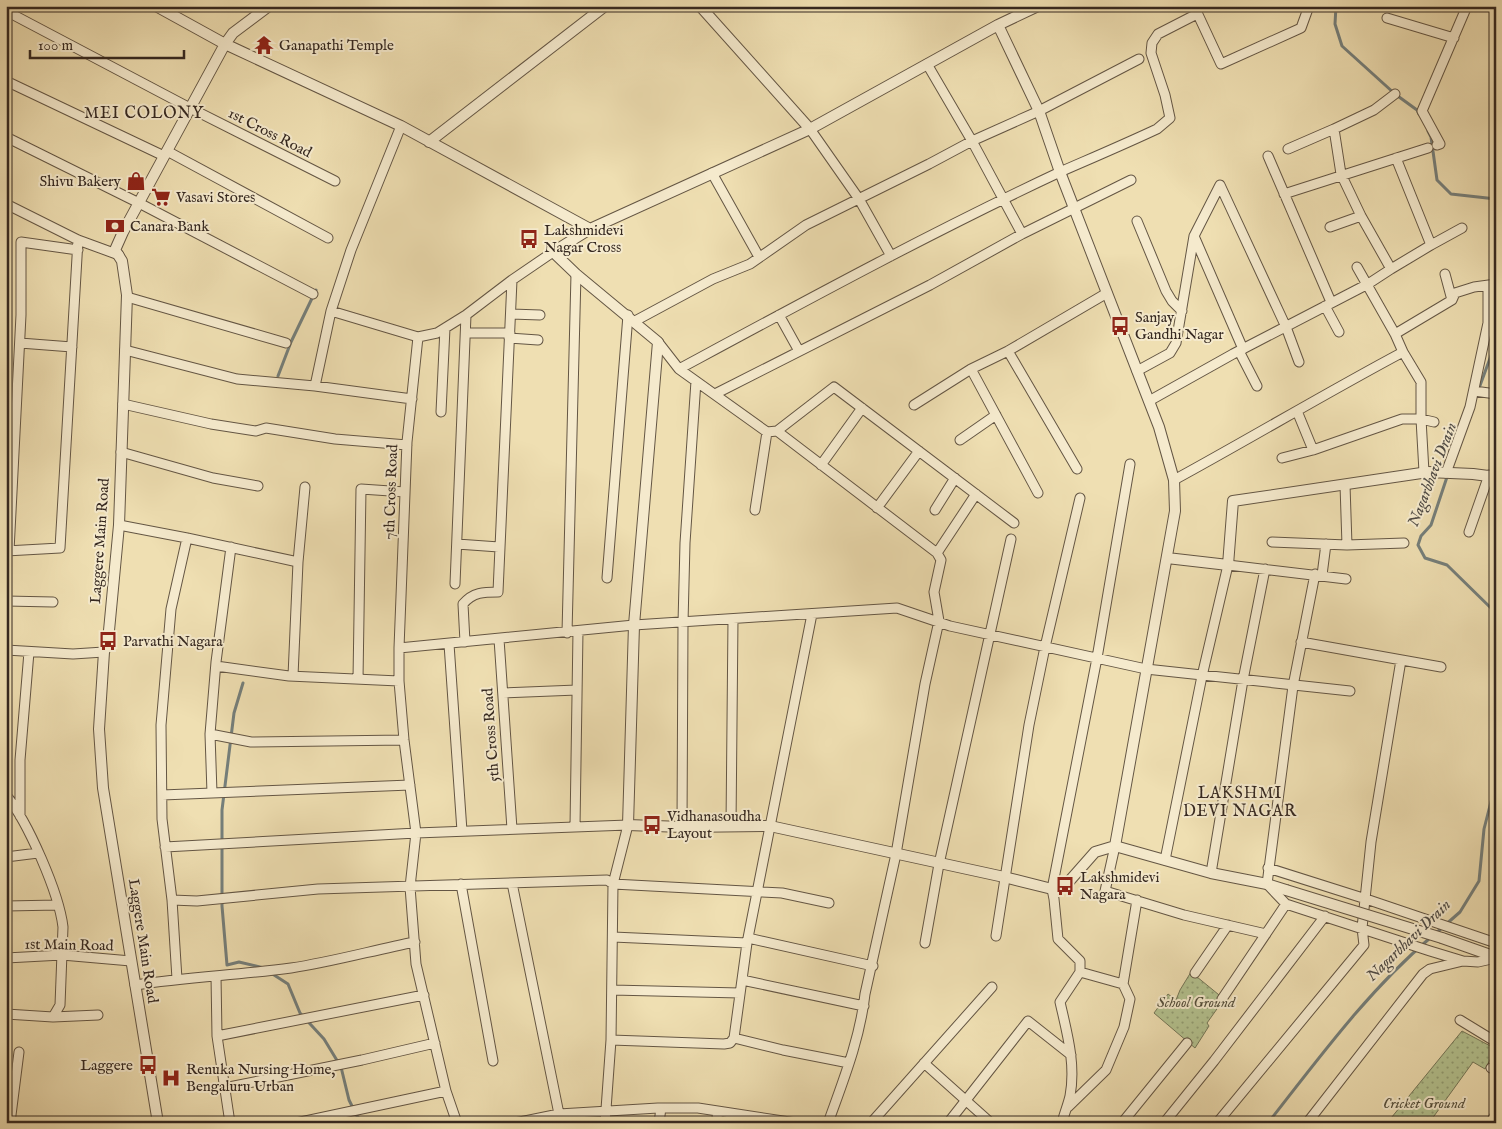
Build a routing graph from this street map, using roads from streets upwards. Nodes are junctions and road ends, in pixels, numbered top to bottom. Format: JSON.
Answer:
{"nodes":[{"id":1,"x":156,"y":6,"type":"edge"},
{"id":2,"x":268,"y":6,"type":"edge"},
{"id":3,"x":605,"y":6,"type":"edge"},
{"id":4,"x":700,"y":6,"type":"edge"},
{"id":5,"x":1038,"y":6,"type":"edge"},
{"id":6,"x":1309,"y":6,"type":"edge"},
{"id":7,"x":1467,"y":6,"type":"edge"},
{"id":8,"x":1195,"y":10,"type":"edge"},
{"id":9,"x":6,"y":11,"type":"edge"},
{"id":10,"x":1387,"y":18,"type":"dead end"},
{"id":11,"x":998,"y":25,"type":"junction"},
{"id":12,"x":1454,"y":38,"type":"junction"},
{"id":13,"x":225,"y":44,"type":"junction"},
{"id":14,"x":1139,"y":59,"type":"dead end"},
{"id":15,"x":927,"y":64,"type":"junction"},
{"id":16,"x":6,"y":80,"type":"edge"},
{"id":17,"x":1396,"y":94,"type":"dead end"},
{"id":18,"x":190,"y":108,"type":"junction"},
{"id":19,"x":1039,"y":111,"type":"junction"},
{"id":20,"x":401,"y":126,"type":"junction"},
{"id":21,"x":1334,"y":128,"type":"junction"},
{"id":22,"x":810,"y":129,"type":"junction"},
{"id":23,"x":6,"y":137,"type":"edge"},
{"id":24,"x":972,"y":141,"type":"junction"},
{"id":25,"x":429,"y":142,"type":"junction"},
{"id":26,"x":1437,"y":145,"type":"dead end"},
{"id":27,"x":1428,"y":148,"type":"dead end"},
{"id":28,"x":1288,"y":149,"type":"dead end"},
{"id":29,"x":166,"y":154,"type":"junction"},
{"id":30,"x":1268,"y":156,"type":"dead end"},
{"id":31,"x":1396,"y":158,"type":"junction"},
{"id":32,"x":1060,"y":172,"type":"junction"},
{"id":33,"x":712,"y":174,"type":"junction"},
{"id":34,"x":1341,"y":174,"type":"junction"},
{"id":35,"x":1131,"y":180,"type":"dead end"},
{"id":36,"x":335,"y":181,"type":"dead end"},
{"id":37,"x":1284,"y":194,"type":"junction"},
{"id":38,"x":859,"y":199,"type":"junction"},
{"id":39,"x":1004,"y":200,"type":"junction"},
{"id":40,"x":139,"y":203,"type":"junction"},
{"id":41,"x":6,"y":204,"type":"edge"},
{"id":42,"x":1074,"y":208,"type":"junction"},
{"id":43,"x":1361,"y":216,"type":"junction"},
{"id":44,"x":1137,"y":221,"type":"dead end"},
{"id":45,"x":1330,"y":228,"type":"dead end"},
{"id":46,"x":1462,"y":228,"type":"dead end"},
{"id":47,"x":590,"y":229,"type":"junction"},
{"id":48,"x":1022,"y":234,"type":"junction"},
{"id":49,"x":1194,"y":236,"type":"junction"},
{"id":50,"x":328,"y":238,"type":"dead end"},
{"id":51,"x":78,"y":240,"type":"junction"},
{"id":52,"x":1430,"y":245,"type":"junction"},
{"id":53,"x":78,"y":250,"type":"junction"},
{"id":54,"x":553,"y":252,"type":"junction"},
{"id":55,"x":118,"y":256,"type":"junction"},
{"id":56,"x":891,"y":256,"type":"junction"},
{"id":57,"x":759,"y":257,"type":"junction"},
{"id":58,"x":1358,"y":267,"type":"dead end"},
{"id":59,"x":1391,"y":269,"type":"junction"},
{"id":60,"x":576,"y":274,"type":"junction"},
{"id":61,"x":1445,"y":274,"type":"dead end"},
{"id":62,"x":512,"y":280,"type":"junction"},
{"id":63,"x":1368,"y":284,"type":"junction"},
{"id":64,"x":1492,"y":285,"type":"edge"},
{"id":65,"x":1107,"y":293,"type":"junction"},
{"id":66,"x":313,"y":294,"type":"dead end"},
{"id":67,"x":127,"y":297,"type":"junction"},
{"id":68,"x":1452,"y":300,"type":"junction"},
{"id":69,"x":1328,"y":304,"type":"junction"},
{"id":70,"x":1182,"y":310,"type":"junction"},
{"id":71,"x":331,"y":311,"type":"junction"},
{"id":72,"x":510,"y":314,"type":"junction"},
{"id":73,"x":466,"y":315,"type":"junction"},
{"id":74,"x":540,"y":315,"type":"dead end"},
{"id":75,"x":779,"y":315,"type":"junction"},
{"id":76,"x":632,"y":318,"type":"junction"},
{"id":77,"x":1286,"y":327,"type":"junction"},
{"id":78,"x":445,"y":328,"type":"junction"},
{"id":79,"x":1339,"y":332,"type":"dead end"},
{"id":80,"x":466,"y":333,"type":"junction"},
{"id":81,"x":1394,"y":334,"type":"junction"},
{"id":82,"x":510,"y":335,"type":"junction"},
{"id":83,"x":418,"y":337,"type":"junction"},
{"id":84,"x":538,"y":340,"type":"dead end"},
{"id":85,"x":658,"y":342,"type":"junction"},
{"id":86,"x":20,"y":343,"type":"junction"},
{"id":87,"x":286,"y":343,"type":"dead end"},
{"id":88,"x":72,"y":347,"type":"junction"},
{"id":89,"x":125,"y":350,"type":"junction"},
{"id":90,"x":1241,"y":350,"type":"junction"},
{"id":91,"x":1008,"y":351,"type":"junction"},
{"id":92,"x":799,"y":352,"type":"junction"},
{"id":93,"x":1403,"y":352,"type":"junction"},
{"id":94,"x":1300,"y":362,"type":"dead end"},
{"id":95,"x":678,"y":369,"type":"junction"},
{"id":96,"x":971,"y":369,"type":"junction"},
{"id":97,"x":1137,"y":371,"type":"junction"},
{"id":98,"x":696,"y":381,"type":"junction"},
{"id":99,"x":315,"y":386,"type":"junction"},
{"id":100,"x":1256,"y":386,"type":"dead end"},
{"id":101,"x":1479,"y":392,"type":"dead end"},
{"id":102,"x":715,"y":394,"type":"junction"},
{"id":103,"x":1496,"y":394,"type":"edge"},
{"id":104,"x":412,"y":399,"type":"junction"},
{"id":105,"x":1149,"y":401,"type":"junction"},
{"id":106,"x":123,"y":404,"type":"junction"},
{"id":107,"x":914,"y":405,"type":"dead end"},
{"id":108,"x":862,"y":408,"type":"junction"},
{"id":109,"x":1297,"y":411,"type":"junction"},
{"id":110,"x":441,"y":412,"type":"dead end"},
{"id":111,"x":996,"y":415,"type":"junction"},
{"id":112,"x":1421,"y":419,"type":"junction"},
{"id":113,"x":1434,"y":422,"type":"dead end"},
{"id":114,"x":767,"y":432,"type":"junction"},
{"id":115,"x":777,"y":432,"type":"junction"},
{"id":116,"x":960,"y":440,"type":"dead end"},
{"id":117,"x":407,"y":445,"type":"junction"},
{"id":118,"x":1313,"y":450,"type":"junction"},
{"id":119,"x":919,"y":451,"type":"junction"},
{"id":120,"x":121,"y":452,"type":"junction"},
{"id":121,"x":1282,"y":458,"type":"dead end"},
{"id":122,"x":1130,"y":464,"type":"dead end"},
{"id":123,"x":821,"y":465,"type":"junction"},
{"id":124,"x":1077,"y":469,"type":"dead end"},
{"id":125,"x":1426,"y":472,"type":"junction"},
{"id":126,"x":1446,"y":472,"type":"junction"},
{"id":127,"x":1492,"y":476,"type":"edge"},
{"id":128,"x":955,"y":478,"type":"junction"},
{"id":129,"x":1174,"y":480,"type":"junction"},
{"id":130,"x":1345,"y":484,"type":"junction"},
{"id":131,"x":258,"y":486,"type":"dead end"},
{"id":132,"x":304,"y":487,"type":"dead end"},
{"id":133,"x":405,"y":492,"type":"junction"},
{"id":134,"x":1038,"y":493,"type":"dead end"},
{"id":135,"x":976,"y":494,"type":"junction"},
{"id":136,"x":1080,"y":498,"type":"dead end"},
{"id":137,"x":878,"y":508,"type":"junction"},
{"id":138,"x":755,"y":510,"type":"dead end"},
{"id":139,"x":935,"y":510,"type":"dead end"},
{"id":140,"x":1014,"y":523,"type":"dead end"},
{"id":141,"x":119,"y":525,"type":"junction"},
{"id":142,"x":1469,"y":532,"type":"dead end"},
{"id":143,"x":187,"y":538,"type":"junction"},
{"id":144,"x":1011,"y":539,"type":"dead end"},
{"id":145,"x":1272,"y":542,"type":"dead end"},
{"id":146,"x":1404,"y":543,"type":"dead end"},
{"id":147,"x":457,"y":544,"type":"junction"},
{"id":148,"x":1326,"y":544,"type":"junction"},
{"id":149,"x":1347,"y":545,"type":"junction"},
{"id":150,"x":231,"y":547,"type":"junction"},
{"id":151,"x":499,"y":547,"type":"junction"},
{"id":152,"x":8,"y":551,"type":"edge"},
{"id":153,"x":937,"y":553,"type":"junction"},
{"id":154,"x":1167,"y":558,"type":"junction"},
{"id":155,"x":298,"y":562,"type":"junction"},
{"id":156,"x":1228,"y":565,"type":"junction"},
{"id":157,"x":1265,"y":569,"type":"junction"},
{"id":158,"x":1318,"y":575,"type":"junction"},
{"id":159,"x":607,"y":578,"type":"dead end"},
{"id":160,"x":1346,"y":579,"type":"dead end"},
{"id":161,"x":455,"y":584,"type":"dead end"},
{"id":162,"x":6,"y":600,"type":"edge"},
{"id":163,"x":53,"y":602,"type":"dead end"},
{"id":164,"x":812,"y":614,"type":"junction"},
{"id":165,"x":733,"y":619,"type":"junction"},
{"id":166,"x":939,"y":621,"type":"junction"},
{"id":167,"x":683,"y":622,"type":"junction"},
{"id":168,"x":634,"y":625,"type":"junction"},
{"id":169,"x":578,"y":631,"type":"junction"},
{"id":170,"x":566,"y":633,"type":"junction"},
{"id":171,"x":988,"y":635,"type":"junction"},
{"id":172,"x":499,"y":639,"type":"junction"},
{"id":173,"x":465,"y":642,"type":"junction"},
{"id":174,"x":1301,"y":642,"type":"junction"},
{"id":175,"x":449,"y":644,"type":"junction"},
{"id":176,"x":1045,"y":647,"type":"junction"},
{"id":177,"x":398,"y":648,"type":"junction"},
{"id":178,"x":6,"y":650,"type":"edge"},
{"id":179,"x":29,"y":652,"type":"junction"},
{"id":180,"x":104,"y":652,"type":"junction"},
{"id":181,"x":1097,"y":658,"type":"junction"},
{"id":182,"x":1401,"y":660,"type":"junction"},
{"id":183,"x":216,"y":666,"type":"junction"},
{"id":184,"x":1441,"y":667,"type":"dead end"},
{"id":185,"x":1146,"y":669,"type":"junction"},
{"id":186,"x":293,"y":676,"type":"junction"},
{"id":187,"x":1202,"y":676,"type":"junction"},
{"id":188,"x":358,"y":679,"type":"junction"},
{"id":189,"x":399,"y":680,"type":"junction"},
{"id":190,"x":1243,"y":680,"type":"junction"},
{"id":191,"x":1293,"y":686,"type":"junction"},
{"id":192,"x":577,"y":690,"type":"junction"},
{"id":193,"x":1350,"y":691,"type":"dead end"},
{"id":194,"x":502,"y":693,"type":"junction"},
{"id":195,"x":210,"y":734,"type":"junction"},
{"id":196,"x":404,"y":740,"type":"junction"},
{"id":197,"x":410,"y":785,"type":"junction"},
{"id":198,"x":212,"y":793,"type":"junction"},
{"id":199,"x":6,"y":795,"type":"edge"},
{"id":200,"x":162,"y":795,"type":"junction"},
{"id":201,"x":20,"y":817,"type":"junction"},
{"id":202,"x":628,"y":825,"type":"junction"},
{"id":203,"x":682,"y":826,"type":"junction"},
{"id":204,"x":731,"y":826,"type":"junction"},
{"id":205,"x":770,"y":826,"type":"junction"},
{"id":206,"x":575,"y":827,"type":"junction"},
{"id":207,"x":512,"y":829,"type":"junction"},
{"id":208,"x":462,"y":831,"type":"junction"},
{"id":209,"x":416,"y":833,"type":"junction"},
{"id":210,"x":1115,"y":846,"type":"junction"},
{"id":211,"x":165,"y":847,"type":"junction"},
{"id":212,"x":38,"y":853,"type":"junction"},
{"id":213,"x":896,"y":854,"type":"junction"},
{"id":214,"x":6,"y":856,"type":"edge"},
{"id":215,"x":1165,"y":860,"type":"junction"},
{"id":216,"x":938,"y":864,"type":"junction"},
{"id":217,"x":1268,"y":868,"type":"junction"},
{"id":218,"x":1211,"y":872,"type":"junction"},
{"id":219,"x":1004,"y":877,"type":"junction"},
{"id":220,"x":512,"y":883,"type":"junction"},
{"id":221,"x":462,"y":884,"type":"junction"},
{"id":222,"x":613,"y":884,"type":"junction"},
{"id":223,"x":1267,"y":884,"type":"junction"},
{"id":224,"x":410,"y":887,"type":"junction"},
{"id":225,"x":1052,"y":890,"type":"junction"},
{"id":226,"x":757,"y":891,"type":"junction"},
{"id":227,"x":1366,"y":899,"type":"junction"},
{"id":228,"x":172,"y":900,"type":"junction"},
{"id":229,"x":1136,"y":900,"type":"junction"},
{"id":230,"x":829,"y":903,"type":"dead end"},
{"id":231,"x":1286,"y":904,"type":"junction"},
{"id":232,"x":58,"y":905,"type":"junction"},
{"id":233,"x":6,"y":906,"type":"edge"},
{"id":234,"x":1325,"y":916,"type":"junction"},
{"id":235,"x":1228,"y":925,"type":"junction"},
{"id":236,"x":1362,"y":928,"type":"junction"},
{"id":237,"x":1266,"y":934,"type":"junction"},
{"id":238,"x":996,"y":936,"type":"dead end"},
{"id":239,"x":613,"y":937,"type":"junction"},
{"id":240,"x":747,"y":940,"type":"junction"},
{"id":241,"x":414,"y":942,"type":"junction"},
{"id":242,"x":925,"y":943,"type":"dead end"},
{"id":243,"x":1496,"y":943,"type":"edge"},
{"id":244,"x":62,"y":955,"type":"junction"},
{"id":245,"x":1496,"y":957,"type":"edge"},
{"id":246,"x":6,"y":958,"type":"edge"},
{"id":247,"x":131,"y":960,"type":"junction"},
{"id":248,"x":1463,"y":961,"type":"junction"},
{"id":249,"x":872,"y":966,"type":"junction"},
{"id":250,"x":1080,"y":972,"type":"junction"},
{"id":251,"x":1195,"y":973,"type":"dead end"},
{"id":252,"x":216,"y":976,"type":"junction"},
{"id":253,"x":177,"y":979,"type":"junction"},
{"id":254,"x":742,"y":980,"type":"junction"},
{"id":255,"x":1123,"y":984,"type":"junction"},
{"id":256,"x":135,"y":985,"type":"junction"},
{"id":257,"x":992,"y":987,"type":"dead end"},
{"id":258,"x":612,"y":990,"type":"junction"},
{"id":259,"x":740,"y":993,"type":"junction"},
{"id":260,"x":424,"y":995,"type":"junction"},
{"id":261,"x":1222,"y":999,"type":"dead end"},
{"id":262,"x":864,"y":1006,"type":"junction"},
{"id":263,"x":6,"y":1014,"type":"edge"},
{"id":264,"x":98,"y":1015,"type":"dead end"},
{"id":265,"x":53,"y":1017,"type":"junction"},
{"id":266,"x":1460,"y":1020,"type":"dead end"},
{"id":267,"x":217,"y":1036,"type":"junction"},
{"id":268,"x":734,"y":1038,"type":"junction"},
{"id":269,"x":611,"y":1040,"type":"junction"},
{"id":270,"x":1496,"y":1042,"type":"edge"},
{"id":271,"x":435,"y":1043,"type":"junction"},
{"id":272,"x":1188,"y":1043,"type":"dead end"},
{"id":273,"x":20,"y":1052,"type":"dead end"},
{"id":274,"x":1071,"y":1054,"type":"junction"},
{"id":275,"x":493,"y":1061,"type":"dead end"},
{"id":276,"x":849,"y":1062,"type":"junction"},
{"id":277,"x":924,"y":1063,"type":"junction"},
{"id":278,"x":224,"y":1088,"type":"junction"},
{"id":279,"x":446,"y":1091,"type":"junction"},
{"id":280,"x":965,"y":1100,"type":"junction"},
{"id":281,"x":661,"y":1108,"type":"junction"},
{"id":282,"x":1066,"y":1109,"type":"junction"},
{"id":283,"x":606,"y":1110,"type":"junction"},
{"id":284,"x":718,"y":1112,"type":"junction"},
{"id":285,"x":559,"y":1114,"type":"junction"},
{"id":286,"x":1496,"y":1114,"type":"edge"},
{"id":287,"x":10,"y":1123,"type":"edge"},
{"id":288,"x":158,"y":1123,"type":"edge"},
{"id":289,"x":230,"y":1123,"type":"edge"},
{"id":290,"x":296,"y":1123,"type":"edge"},
{"id":291,"x":457,"y":1123,"type":"edge"},
{"id":292,"x":515,"y":1123,"type":"edge"},
{"id":293,"x":605,"y":1123,"type":"edge"},
{"id":294,"x":659,"y":1123,"type":"edge"},
{"id":295,"x":716,"y":1123,"type":"edge"},
{"id":296,"x":796,"y":1123,"type":"edge"},
{"id":297,"x":828,"y":1123,"type":"edge"},
{"id":298,"x":871,"y":1123,"type":"edge"},
{"id":299,"x":948,"y":1123,"type":"edge"},
{"id":300,"x":991,"y":1123,"type":"edge"},
{"id":301,"x":1062,"y":1123,"type":"edge"},
{"id":302,"x":1122,"y":1123,"type":"edge"},
{"id":303,"x":1164,"y":1123,"type":"edge"},
{"id":304,"x":1217,"y":1123,"type":"edge"},
{"id":305,"x":1307,"y":1123,"type":"edge"},
{"id":306,"x":1490,"y":1123,"type":"edge"}],
"edges":[{"from":1,"to":13,"type":"street"},
{"from":2,"to":13,"type":"street","name":"Laggere Main Road"},
{"from":3,"to":25,"type":"street"},
{"from":4,"to":22,"type":"street"},
{"from":5,"to":11,"type":"street"},
{"from":6,"to":8,"type":"street"},
{"from":7,"to":12,"type":"street"},
{"from":8,"to":32,"type":"street"},
{"from":9,"to":18,"type":"street","name":"1st Cross Road"},
{"from":10,"to":12,"type":"street"},
{"from":11,"to":15,"type":"street"},
{"from":11,"to":19,"type":"street"},
{"from":12,"to":26,"type":"street"},
{"from":13,"to":18,"type":"street","name":"Laggere Main Road"},
{"from":13,"to":20,"type":"street"},
{"from":14,"to":19,"type":"street"},
{"from":15,"to":22,"type":"street"},
{"from":15,"to":24,"type":"street"},
{"from":16,"to":29,"type":"street"},
{"from":17,"to":21,"type":"street"},
{"from":18,"to":29,"type":"street","name":"Laggere Main Road"},
{"from":18,"to":36,"type":"street","name":"1st Cross Road"},
{"from":19,"to":24,"type":"street"},
{"from":19,"to":32,"type":"street"},
{"from":20,"to":25,"type":"street"},
{"from":20,"to":71,"type":"street"},
{"from":21,"to":28,"type":"street"},
{"from":21,"to":34,"type":"street"},
{"from":22,"to":33,"type":"street"},
{"from":22,"to":38,"type":"street"},
{"from":23,"to":40,"type":"street"},
{"from":24,"to":38,"type":"street"},
{"from":24,"to":39,"type":"street"},
{"from":25,"to":47,"type":"street"},
{"from":27,"to":31,"type":"street"},
{"from":29,"to":40,"type":"street","name":"Laggere Main Road"},
{"from":29,"to":50,"type":"street"},
{"from":30,"to":37,"type":"street"},
{"from":31,"to":34,"type":"street"},
{"from":31,"to":52,"type":"street"},
{"from":32,"to":39,"type":"street"},
{"from":32,"to":42,"type":"street"},
{"from":33,"to":47,"type":"street"},
{"from":33,"to":57,"type":"street"},
{"from":34,"to":37,"type":"street"},
{"from":34,"to":43,"type":"street"},
{"from":35,"to":42,"type":"street"},
{"from":37,"to":69,"type":"street"},
{"from":38,"to":56,"type":"street"},
{"from":38,"to":57,"type":"street"},
{"from":39,"to":48,"type":"street"},
{"from":39,"to":56,"type":"street"},
{"from":40,"to":55,"type":"street","name":"Laggere Main Road"},
{"from":40,"to":66,"type":"street"},
{"from":41,"to":51,"type":"street"},
{"from":42,"to":48,"type":"street"},
{"from":42,"to":65,"type":"street"},
{"from":43,"to":45,"type":"street"},
{"from":43,"to":59,"type":"street"},
{"from":44,"to":70,"type":"street"},
{"from":46,"to":52,"type":"street"},
{"from":47,"to":54,"type":"street"},
{"from":48,"to":92,"type":"street"},
{"from":49,"to":70,"type":"street"},
{"from":49,"to":77,"type":"street"},
{"from":49,"to":90,"type":"street"},
{"from":51,"to":53,"type":"street"},
{"from":51,"to":55,"type":"street"},
{"from":52,"to":59,"type":"street"},
{"from":53,"to":86,"type":"street"},
{"from":53,"to":88,"type":"street"},
{"from":54,"to":60,"type":"street"},
{"from":54,"to":62,"type":"street"},
{"from":55,"to":67,"type":"street","name":"Laggere Main Road"},
{"from":56,"to":75,"type":"street"},
{"from":57,"to":76,"type":"street"},
{"from":58,"to":63,"type":"street"},
{"from":59,"to":63,"type":"street"},
{"from":60,"to":76,"type":"street"},
{"from":60,"to":170,"type":"street"},
{"from":61,"to":68,"type":"street"},
{"from":62,"to":72,"type":"street"},
{"from":62,"to":73,"type":"street"},
{"from":63,"to":69,"type":"street"},
{"from":63,"to":81,"type":"street"},
{"from":64,"to":68,"type":"street"},
{"from":64,"to":126,"type":"street"},
{"from":65,"to":91,"type":"street"},
{"from":65,"to":97,"type":"street"},
{"from":67,"to":87,"type":"street"},
{"from":67,"to":89,"type":"street","name":"Laggere Main Road"},
{"from":68,"to":81,"type":"street"},
{"from":69,"to":77,"type":"street"},
{"from":69,"to":79,"type":"street"},
{"from":70,"to":97,"type":"street"},
{"from":71,"to":83,"type":"street"},
{"from":71,"to":99,"type":"street"},
{"from":72,"to":74,"type":"street"},
{"from":72,"to":82,"type":"street"},
{"from":73,"to":78,"type":"street"},
{"from":73,"to":80,"type":"street"},
{"from":75,"to":92,"type":"street"},
{"from":75,"to":95,"type":"street"},
{"from":76,"to":85,"type":"street"},
{"from":76,"to":159,"type":"street"},
{"from":77,"to":90,"type":"street"},
{"from":77,"to":94,"type":"street"},
{"from":78,"to":83,"type":"street"},
{"from":78,"to":110,"type":"street"},
{"from":80,"to":82,"type":"street"},
{"from":80,"to":147,"type":"street"},
{"from":81,"to":93,"type":"street"},
{"from":82,"to":84,"type":"street"},
{"from":82,"to":151,"type":"street"},
{"from":83,"to":104,"type":"street","name":"7th Cross Road"},
{"from":85,"to":95,"type":"street"},
{"from":85,"to":168,"type":"street"},
{"from":86,"to":88,"type":"street"},
{"from":86,"to":152,"type":"street"},
{"from":88,"to":152,"type":"street"},
{"from":89,"to":99,"type":"street"},
{"from":89,"to":106,"type":"street","name":"Laggere Main Road"},
{"from":90,"to":100,"type":"street"},
{"from":90,"to":105,"type":"street"},
{"from":91,"to":96,"type":"street"},
{"from":91,"to":124,"type":"street"},
{"from":92,"to":102,"type":"street"},
{"from":93,"to":109,"type":"street"},
{"from":93,"to":112,"type":"street"},
{"from":95,"to":98,"type":"street"},
{"from":96,"to":107,"type":"street"},
{"from":96,"to":111,"type":"street"},
{"from":97,"to":105,"type":"street"},
{"from":98,"to":102,"type":"street"},
{"from":98,"to":167,"type":"street"},
{"from":99,"to":104,"type":"street"},
{"from":101,"to":103,"type":"street"},
{"from":102,"to":114,"type":"street"},
{"from":104,"to":117,"type":"street","name":"7th Cross Road"},
{"from":105,"to":129,"type":"street"},
{"from":106,"to":117,"type":"street"},
{"from":106,"to":120,"type":"street","name":"Laggere Main Road"},
{"from":108,"to":115,"type":"street"},
{"from":108,"to":119,"type":"street"},
{"from":108,"to":123,"type":"street"},
{"from":109,"to":118,"type":"street"},
{"from":109,"to":129,"type":"street"},
{"from":111,"to":116,"type":"street"},
{"from":111,"to":134,"type":"street"},
{"from":112,"to":113,"type":"street"},
{"from":112,"to":118,"type":"street"},
{"from":112,"to":125,"type":"street"},
{"from":114,"to":115,"type":"street"},
{"from":114,"to":138,"type":"street"},
{"from":115,"to":123,"type":"street"},
{"from":117,"to":133,"type":"street","name":"7th Cross Road"},
{"from":118,"to":121,"type":"street"},
{"from":119,"to":128,"type":"street"},
{"from":119,"to":137,"type":"street"},
{"from":120,"to":131,"type":"street"},
{"from":120,"to":141,"type":"street","name":"Laggere Main Road"},
{"from":122,"to":181,"type":"street"},
{"from":123,"to":137,"type":"street"},
{"from":125,"to":126,"type":"street"},
{"from":125,"to":130,"type":"street"},
{"from":126,"to":127,"type":"street"},
{"from":127,"to":142,"type":"street"},
{"from":128,"to":135,"type":"street"},
{"from":128,"to":139,"type":"street"},
{"from":129,"to":154,"type":"street"},
{"from":130,"to":149,"type":"street"},
{"from":130,"to":156,"type":"street"},
{"from":132,"to":155,"type":"street"},
{"from":133,"to":177,"type":"street","name":"7th Cross Road"},
{"from":133,"to":188,"type":"street"},
{"from":135,"to":140,"type":"street"},
{"from":135,"to":153,"type":"street"},
{"from":136,"to":176,"type":"street"},
{"from":137,"to":153,"type":"street"},
{"from":141,"to":143,"type":"street"},
{"from":141,"to":180,"type":"street","name":"Laggere Main Road"},
{"from":143,"to":150,"type":"street"},
{"from":143,"to":200,"type":"street"},
{"from":144,"to":171,"type":"street"},
{"from":145,"to":148,"type":"street"},
{"from":146,"to":149,"type":"street"},
{"from":147,"to":151,"type":"street"},
{"from":147,"to":161,"type":"street"},
{"from":148,"to":149,"type":"street"},
{"from":148,"to":158,"type":"street"},
{"from":150,"to":155,"type":"street"},
{"from":150,"to":183,"type":"street"},
{"from":151,"to":173,"type":"street"},
{"from":153,"to":166,"type":"street"},
{"from":154,"to":156,"type":"street"},
{"from":154,"to":185,"type":"street"},
{"from":155,"to":186,"type":"street"},
{"from":156,"to":157,"type":"street"},
{"from":156,"to":187,"type":"street"},
{"from":157,"to":158,"type":"street"},
{"from":157,"to":190,"type":"street"},
{"from":158,"to":160,"type":"street"},
{"from":158,"to":174,"type":"street"},
{"from":162,"to":163,"type":"street"},
{"from":164,"to":165,"type":"street"},
{"from":164,"to":166,"type":"street"},
{"from":164,"to":205,"type":"street"},
{"from":165,"to":167,"type":"street"},
{"from":165,"to":204,"type":"street"},
{"from":166,"to":171,"type":"street"},
{"from":166,"to":213,"type":"street"},
{"from":167,"to":168,"type":"street"},
{"from":167,"to":203,"type":"street"},
{"from":168,"to":169,"type":"street"},
{"from":168,"to":202,"type":"street"},
{"from":169,"to":170,"type":"street"},
{"from":169,"to":192,"type":"street"},
{"from":170,"to":172,"type":"street"},
{"from":171,"to":176,"type":"street"},
{"from":171,"to":216,"type":"street"},
{"from":172,"to":173,"type":"street"},
{"from":172,"to":194,"type":"street","name":"5th Cross Road"},
{"from":173,"to":175,"type":"street"},
{"from":174,"to":182,"type":"street"},
{"from":174,"to":191,"type":"street"},
{"from":175,"to":177,"type":"street"},
{"from":175,"to":208,"type":"street"},
{"from":176,"to":181,"type":"street"},
{"from":176,"to":219,"type":"street"},
{"from":177,"to":189,"type":"street","name":"7th Cross Road"},
{"from":178,"to":179,"type":"street"},
{"from":179,"to":180,"type":"street"},
{"from":179,"to":201,"type":"street"},
{"from":180,"to":247,"type":"street","name":"Laggere Main Road"},
{"from":181,"to":185,"type":"street"},
{"from":181,"to":225,"type":"street"},
{"from":182,"to":184,"type":"street"},
{"from":182,"to":227,"type":"street"},
{"from":183,"to":186,"type":"street"},
{"from":183,"to":195,"type":"street"},
{"from":185,"to":187,"type":"street"},
{"from":185,"to":210,"type":"street"},
{"from":186,"to":188,"type":"street"},
{"from":187,"to":190,"type":"street"},
{"from":187,"to":215,"type":"street"},
{"from":188,"to":189,"type":"street"},
{"from":189,"to":196,"type":"street","name":"7th Cross Road"},
{"from":190,"to":191,"type":"street"},
{"from":190,"to":218,"type":"street"},
{"from":191,"to":193,"type":"street"},
{"from":191,"to":217,"type":"street"},
{"from":192,"to":194,"type":"street"},
{"from":192,"to":206,"type":"street"},
{"from":194,"to":207,"type":"street","name":"5th Cross Road"},
{"from":195,"to":196,"type":"street"},
{"from":195,"to":198,"type":"street"},
{"from":196,"to":197,"type":"street","name":"7th Cross Road"},
{"from":197,"to":198,"type":"street"},
{"from":197,"to":209,"type":"street","name":"7th Cross Road"},
{"from":198,"to":200,"type":"street"},
{"from":199,"to":201,"type":"street"},
{"from":200,"to":211,"type":"street"},
{"from":201,"to":212,"type":"street"},
{"from":202,"to":203,"type":"street"},
{"from":202,"to":206,"type":"street"},
{"from":202,"to":222,"type":"street"},
{"from":203,"to":204,"type":"street"},
{"from":204,"to":205,"type":"street"},
{"from":205,"to":213,"type":"street"},
{"from":205,"to":226,"type":"street"},
{"from":206,"to":207,"type":"street"},
{"from":207,"to":208,"type":"street"},
{"from":208,"to":209,"type":"street"},
{"from":209,"to":211,"type":"street"},
{"from":209,"to":224,"type":"street","name":"7th Cross Road"},
{"from":210,"to":215,"type":"street"},
{"from":210,"to":225,"type":"street"},
{"from":210,"to":229,"type":"street"},
{"from":211,"to":228,"type":"street"},
{"from":212,"to":214,"type":"street"},
{"from":212,"to":232,"type":"street"},
{"from":213,"to":216,"type":"street"},
{"from":213,"to":249,"type":"street"},
{"from":215,"to":218,"type":"street"},
{"from":216,"to":219,"type":"street"},
{"from":216,"to":242,"type":"street"},
{"from":217,"to":223,"type":"street"},
{"from":217,"to":227,"type":"street"},
{"from":218,"to":223,"type":"street"},
{"from":219,"to":225,"type":"street"},
{"from":219,"to":238,"type":"street"},
{"from":220,"to":221,"type":"street"},
{"from":220,"to":222,"type":"street"},
{"from":220,"to":285,"type":"street"},
{"from":221,"to":224,"type":"street"},
{"from":221,"to":275,"type":"street"},
{"from":222,"to":226,"type":"street"},
{"from":222,"to":239,"type":"street"},
{"from":223,"to":231,"type":"street"},
{"from":223,"to":245,"type":"street","bridge":true},
{"from":224,"to":228,"type":"street"},
{"from":224,"to":241,"type":"street","name":"7th Cross Road"},
{"from":225,"to":250,"type":"street"},
{"from":226,"to":230,"type":"street"},
{"from":226,"to":240,"type":"street"},
{"from":227,"to":236,"type":"street"},
{"from":227,"to":243,"type":"street"},
{"from":228,"to":253,"type":"street"},
{"from":229,"to":235,"type":"street"},
{"from":229,"to":255,"type":"street"},
{"from":231,"to":234,"type":"street"},
{"from":231,"to":237,"type":"street"},
{"from":232,"to":233,"type":"street"},
{"from":232,"to":244,"type":"street"},
{"from":234,"to":236,"type":"street"},
{"from":234,"to":303,"type":"street"},
{"from":235,"to":237,"type":"street"},
{"from":235,"to":251,"type":"street"},
{"from":236,"to":248,"type":"street"},
{"from":236,"to":304,"type":"street"},
{"from":237,"to":261,"type":"street"},
{"from":239,"to":240,"type":"street"},
{"from":239,"to":258,"type":"street"},
{"from":240,"to":249,"type":"street"},
{"from":240,"to":254,"type":"street"},
{"from":241,"to":252,"type":"street"},
{"from":241,"to":260,"type":"street","name":"7th Cross Road"},
{"from":244,"to":246,"type":"street","name":"1st Main Road"},
{"from":244,"to":247,"type":"street","name":"1st Main Road"},
{"from":244,"to":265,"type":"street"},
{"from":245,"to":248,"type":"street"},
{"from":247,"to":256,"type":"street","name":"Laggere Main Road"},
{"from":248,"to":305,"type":"street"},
{"from":249,"to":262,"type":"street"},
{"from":250,"to":255,"type":"street"},
{"from":250,"to":274,"type":"street"},
{"from":252,"to":253,"type":"street"},
{"from":252,"to":267,"type":"street"},
{"from":253,"to":256,"type":"street"},
{"from":254,"to":259,"type":"street"},
{"from":254,"to":262,"type":"street"},
{"from":255,"to":282,"type":"street"},
{"from":256,"to":288,"type":"street","name":"Laggere Main Road"},
{"from":257,"to":277,"type":"street"},
{"from":258,"to":259,"type":"street"},
{"from":258,"to":269,"type":"street"},
{"from":259,"to":268,"type":"street"},
{"from":260,"to":267,"type":"street"},
{"from":260,"to":271,"type":"street","name":"7th Cross Road"},
{"from":262,"to":276,"type":"street"},
{"from":263,"to":265,"type":"street"},
{"from":264,"to":265,"type":"street"},
{"from":266,"to":270,"type":"street"},
{"from":267,"to":278,"type":"street"},
{"from":268,"to":269,"type":"street"},
{"from":268,"to":276,"type":"street"},
{"from":269,"to":283,"type":"street"},
{"from":271,"to":278,"type":"street"},
{"from":271,"to":279,"type":"street","name":"7th Cross Road"},
{"from":272,"to":302,"type":"street"},
{"from":273,"to":287,"type":"street"},
{"from":274,"to":280,"type":"street"},
{"from":274,"to":282,"type":"street"},
{"from":276,"to":297,"type":"street"},
{"from":277,"to":280,"type":"street"},
{"from":277,"to":298,"type":"street"},
{"from":278,"to":289,"type":"street"},
{"from":279,"to":290,"type":"street"},
{"from":279,"to":291,"type":"street","name":"7th Cross Road"},
{"from":280,"to":299,"type":"street"},
{"from":280,"to":300,"type":"street"},
{"from":281,"to":283,"type":"street"},
{"from":281,"to":284,"type":"street"},
{"from":281,"to":294,"type":"street"},
{"from":282,"to":301,"type":"street"},
{"from":283,"to":285,"type":"street"},
{"from":283,"to":293,"type":"street"},
{"from":284,"to":295,"type":"street"},
{"from":284,"to":296,"type":"street"},
{"from":285,"to":292,"type":"street"},
{"from":286,"to":306,"type":"street"}]}
